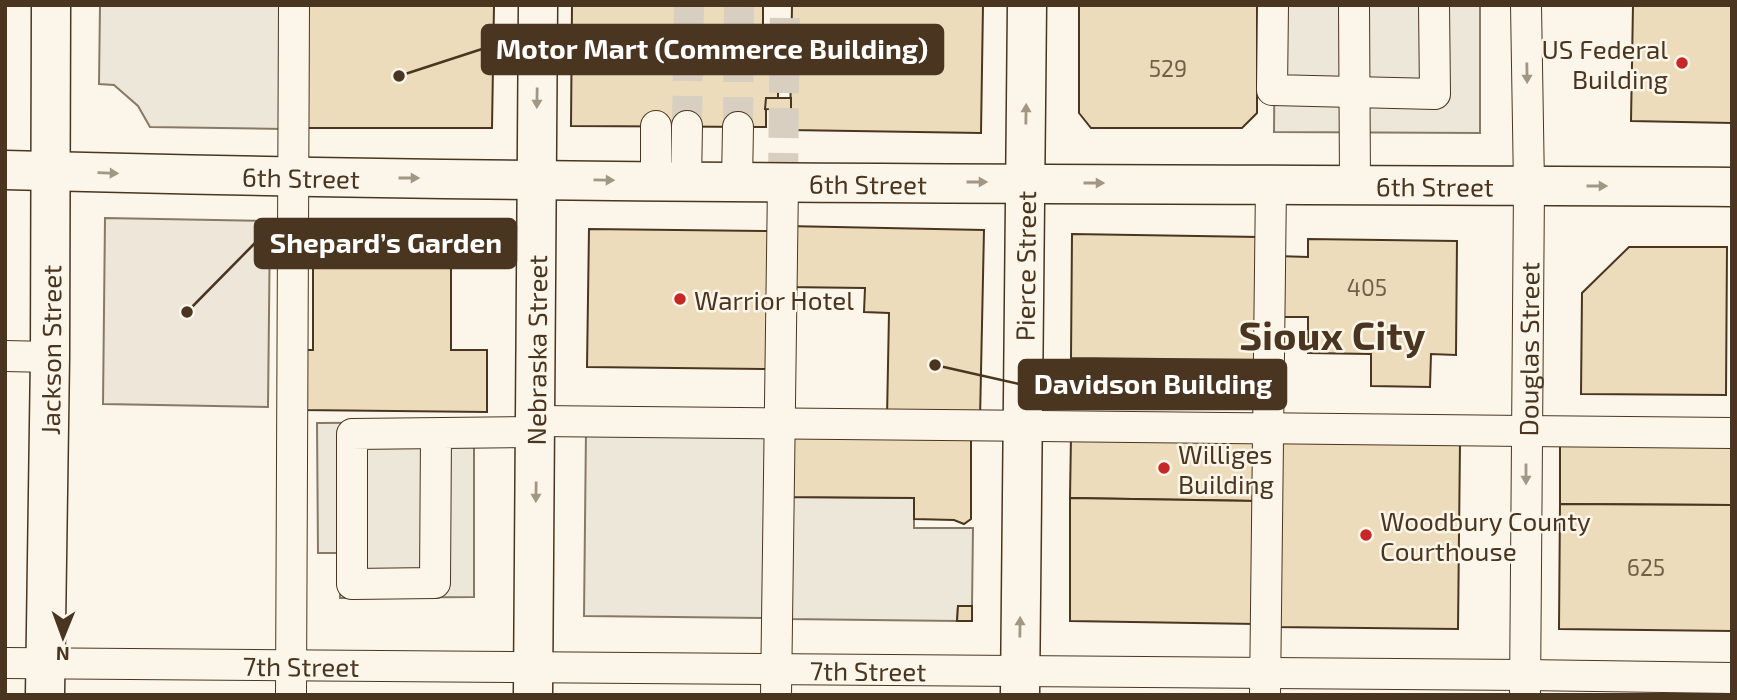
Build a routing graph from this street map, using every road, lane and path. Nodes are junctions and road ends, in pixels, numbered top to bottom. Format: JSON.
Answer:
{"nodes":[{"id":1,"x":51,"y":5,"type":"edge"},
{"id":2,"x":295,"y":5,"type":"edge"},
{"id":3,"x":538,"y":5,"type":"edge"},
{"id":4,"x":1027,"y":5,"type":"edge"},
{"id":5,"x":1273,"y":5,"type":"edge"},
{"id":6,"x":1354,"y":5,"type":"edge"},
{"id":7,"x":1434,"y":5,"type":"edge"},
{"id":8,"x":1526,"y":5,"type":"edge"},
{"id":9,"x":1354,"y":93,"type":"junction"},
{"id":10,"x":656,"y":126,"type":"tunnel mouth"},
{"id":11,"x":687,"y":126,"type":"tunnel mouth"},
{"id":12,"x":738,"y":127,"type":"tunnel mouth"},
{"id":13,"x":5,"y":170,"type":"edge"},
{"id":14,"x":50,"y":171,"type":"junction"},
{"id":15,"x":293,"y":178,"type":"junction"},
{"id":16,"x":536,"y":179,"type":"junction"},
{"id":17,"x":671,"y":181,"type":"junction"},
{"id":18,"x":737,"y":182,"type":"junction"},
{"id":19,"x":1026,"y":182,"type":"junction"},
{"id":20,"x":783,"y":183,"type":"junction"},
{"id":21,"x":1271,"y":184,"type":"junction"},
{"id":22,"x":1356,"y":185,"type":"junction"},
{"id":23,"x":1529,"y":186,"type":"junction"},
{"id":24,"x":1732,"y":187,"type":"edge"},
{"id":25,"x":5,"y":356,"type":"edge"},
{"id":26,"x":50,"y":357,"type":"junction"},
{"id":27,"x":779,"y":423,"type":"junction"},
{"id":28,"x":537,"y":426,"type":"junction"},
{"id":29,"x":1024,"y":426,"type":"junction"},
{"id":30,"x":1267,"y":428,"type":"junction"},
{"id":31,"x":1526,"y":430,"type":"junction"},
{"id":32,"x":1732,"y":433,"type":"edge"},
{"id":33,"x":436,"y":434,"type":"junction"},
{"id":34,"x":5,"y":663,"type":"edge"},
{"id":35,"x":1732,"y":678,"type":"edge"},
{"id":36,"x":45,"y":679,"type":"edge"},
{"id":37,"x":533,"y":680,"type":"edge"},
{"id":38,"x":292,"y":681,"type":"edge"},
{"id":39,"x":776,"y":682,"type":"edge"},
{"id":40,"x":1020,"y":683,"type":"edge"},
{"id":41,"x":1266,"y":684,"type":"edge"},
{"id":42,"x":1525,"y":685,"type":"edge"}],
"edges":[{"from":1,"to":14,"type":"main road","name":"Jackson Street"},
{"from":2,"to":15,"type":"street"},
{"from":3,"to":16,"type":"main road","name":"Nebraska Street","one_way":true},
{"from":19,"to":4,"type":"main road","name":"Pierce Street","one_way":true},
{"from":5,"to":9,"type":"street"},
{"from":6,"to":9,"type":"street"},
{"from":7,"to":9,"type":"street"},
{"from":8,"to":23,"type":"street","name":"Douglas Street","one_way":true},
{"from":9,"to":22,"type":"street"},
{"from":10,"to":17,"type":"street"},
{"from":11,"to":17,"type":"street"},
{"from":12,"to":18,"type":"street"},
{"from":13,"to":14,"type":"main road","name":"6th Street"},
{"from":14,"to":15,"type":"main road","name":"6th Street","one_way":true},
{"from":14,"to":26,"type":"main road","name":"Jackson Street"},
{"from":15,"to":16,"type":"main road","name":"6th Street","one_way":true},
{"from":15,"to":38,"type":"street"},
{"from":16,"to":17,"type":"main road","name":"6th Street","one_way":true},
{"from":16,"to":28,"type":"main road","name":"Nebraska Street"},
{"from":17,"to":18,"type":"main road","name":"6th Street"},
{"from":18,"to":20,"type":"main road","name":"6th Street"},
{"from":20,"to":19,"type":"main road","name":"6th Street","one_way":true},
{"from":19,"to":21,"type":"main road","name":"6th Street","one_way":true},
{"from":19,"to":29,"type":"main road","name":"Pierce Street"},
{"from":20,"to":27,"type":"street"},
{"from":21,"to":22,"type":"main road","name":"6th Street"},
{"from":21,"to":30,"type":"street"},
{"from":22,"to":23,"type":"main road","name":"6th Street"},
{"from":23,"to":24,"type":"main road","name":"6th Street","one_way":true},
{"from":23,"to":31,"type":"street","name":"Douglas Street"},
{"from":25,"to":26,"type":"street"},
{"from":26,"to":36,"type":"main road","name":"Jackson Street"},
{"from":27,"to":28,"type":"street"},
{"from":27,"to":29,"type":"street"},
{"from":27,"to":39,"type":"street"},
{"from":28,"to":33,"type":"street"},
{"from":28,"to":37,"type":"main road","name":"Nebraska Street","one_way":true},
{"from":29,"to":30,"type":"street"},
{"from":40,"to":29,"type":"main road","name":"Pierce Street","one_way":true},
{"from":30,"to":31,"type":"street"},
{"from":30,"to":41,"type":"street"},
{"from":31,"to":32,"type":"street"},
{"from":31,"to":42,"type":"street","name":"Douglas Street","one_way":true},
{"from":33,"to":33,"type":"street"},
{"from":34,"to":36,"type":"street","name":"7th Street"},
{"from":35,"to":42,"type":"street","name":"7th Street"},
{"from":36,"to":38,"type":"street","name":"7th Street"},
{"from":37,"to":38,"type":"street","name":"7th Street"},
{"from":37,"to":39,"type":"street","name":"7th Street"},
{"from":39,"to":40,"type":"street","name":"7th Street"},
{"from":40,"to":41,"type":"street","name":"7th Street"},
{"from":41,"to":42,"type":"street","name":"7th Street"}]}
